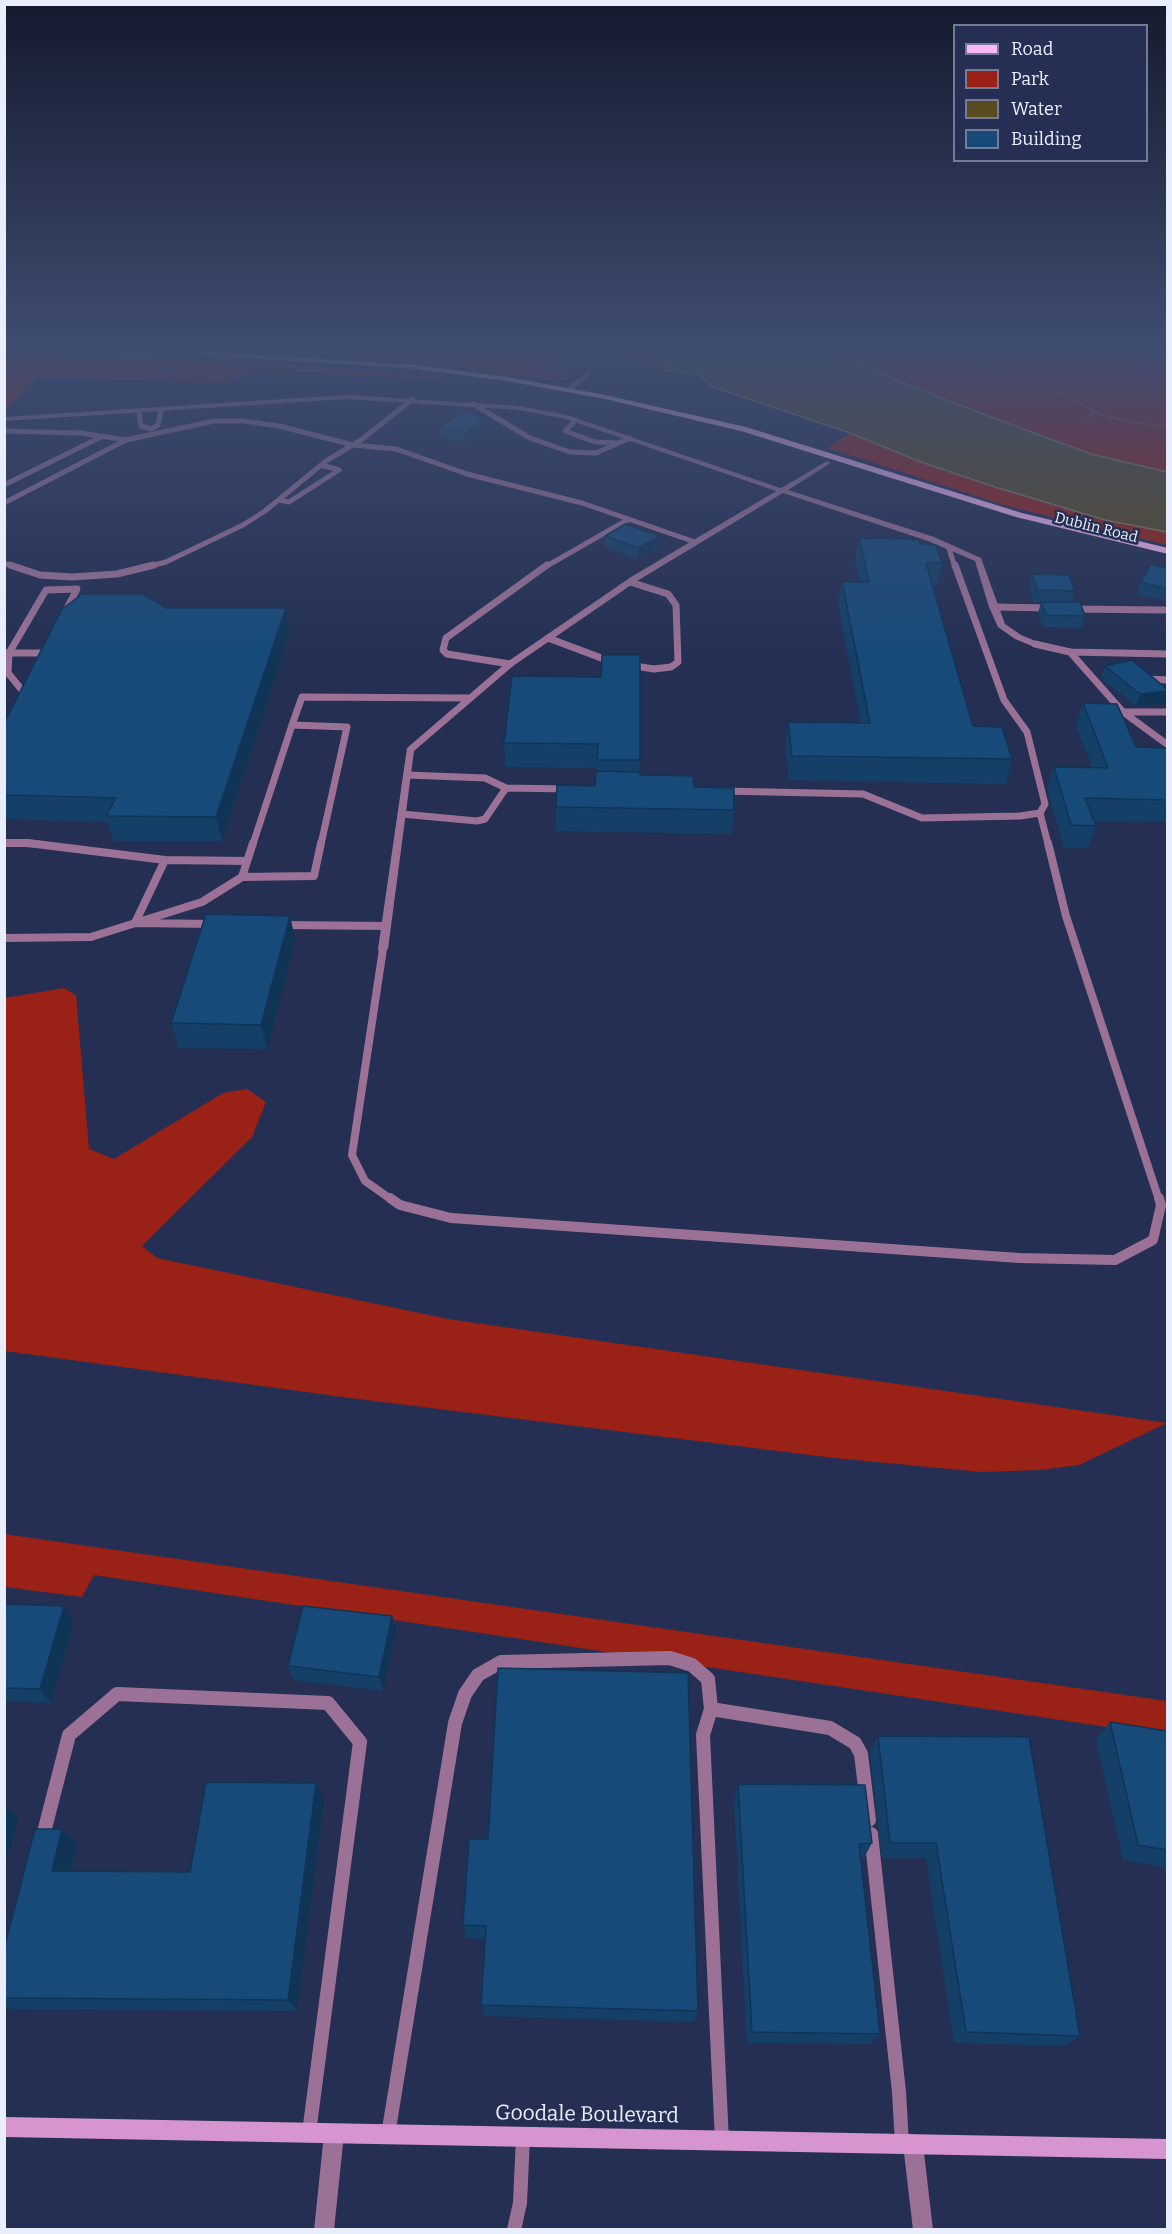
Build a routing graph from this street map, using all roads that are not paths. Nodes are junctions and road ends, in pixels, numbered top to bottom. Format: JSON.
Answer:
{"nodes":[{"id":1,"x":68,"y":453,"type":"edge"},
{"id":2,"x":100,"y":453,"type":"edge"},
{"id":3,"x":340,"y":453,"type":"edge"},
{"id":4,"x":408,"y":453,"type":"edge"},
{"id":5,"x":675,"y":453,"type":"edge"},
{"id":6,"x":796,"y":453,"type":"edge"},
{"id":7,"x":822,"y":453,"type":"edge"},
{"id":8,"x":826,"y":463,"type":"junction"},
{"id":9,"x":321,"y":465,"type":"junction"},
{"id":10,"x":4,"y":485,"type":"edge"},
{"id":11,"x":782,"y":490,"type":"junction"},
{"id":12,"x":279,"y":500,"type":"junction"},
{"id":13,"x":4,"y":503,"type":"edge"},
{"id":14,"x":629,"y":519,"type":"junction"},
{"id":15,"x":694,"y":542,"type":"junction"},
{"id":16,"x":948,"y":546,"type":"junction"},
{"id":17,"x":1167,"y":551,"type":"edge"},
{"id":18,"x":1167,"y":560,"type":"edge"},
{"id":19,"x":4,"y":562,"type":"edge"},
{"id":20,"x":40,"y":575,"type":"junction"},
{"id":21,"x":72,"y":577,"type":"junction"},
{"id":22,"x":630,"y":582,"type":"junction"},
{"id":23,"x":46,"y":590,"type":"junction"},
{"id":24,"x":993,"y":607,"type":"junction"},
{"id":25,"x":1164,"y":610,"type":"dead end"},
{"id":26,"x":62,"y":617,"type":"edge"},
{"id":27,"x":548,"y":638,"type":"junction"},
{"id":28,"x":48,"y":644,"type":"edge"},
{"id":29,"x":1035,"y":644,"type":"joint"},
{"id":30,"x":1070,"y":652,"type":"junction"},
{"id":31,"x":7,"y":653,"type":"edge"},
{"id":32,"x":1113,"y":653,"type":"junction"},
{"id":33,"x":1167,"y":654,"type":"edge"},
{"id":34,"x":1121,"y":660,"type":"edge"},
{"id":35,"x":510,"y":664,"type":"junction"},
{"id":36,"x":1139,"y":673,"type":"edge"},
{"id":37,"x":1148,"y":680,"type":"junction"},
{"id":38,"x":1167,"y":680,"type":"edge"},
{"id":39,"x":1154,"y":686,"type":"edge"},
{"id":40,"x":468,"y":698,"type":"junction"},
{"id":41,"x":25,"y":706,"type":"edge"},
{"id":42,"x":1123,"y":712,"type":"junction"},
{"id":43,"x":1167,"y":712,"type":"edge"},
{"id":44,"x":292,"y":725,"type":"junction"},
{"id":45,"x":1167,"y":745,"type":"edge"},
{"id":46,"x":407,"y":775,"type":"junction"},
{"id":47,"x":506,"y":788,"type":"junction"},
{"id":48,"x":578,"y":789,"type":"edge"},
{"id":49,"x":709,"y":791,"type":"edge"},
{"id":50,"x":1040,"y":813,"type":"junction"},
{"id":51,"x":402,"y":814,"type":"junction"},
{"id":52,"x":4,"y":843,"type":"edge"},
{"id":53,"x":165,"y":860,"type":"junction"},
{"id":54,"x":247,"y":861,"type":"junction"},
{"id":55,"x":242,"y":877,"type":"junction"},
{"id":56,"x":135,"y":923,"type":"junction"},
{"id":57,"x":229,"y":924,"type":"edge"},
{"id":58,"x":276,"y":925,"type":"edge"},
{"id":59,"x":387,"y":926,"type":"junction"},
{"id":60,"x":4,"y":938,"type":"edge"},
{"id":61,"x":383,"y":949,"type":"joint"},
{"id":62,"x":711,"y":1709,"type":"junction"},
{"id":63,"x":39,"y":1849,"type":"edge"},
{"id":64,"x":4,"y":2127,"type":"edge"},
{"id":65,"x":309,"y":2133,"type":"junction"},
{"id":66,"x":334,"y":2134,"type":"junction"},
{"id":67,"x":388,"y":2135,"type":"junction"},
{"id":68,"x":523,"y":2137,"type":"junction"},
{"id":69,"x":722,"y":2142,"type":"junction"},
{"id":70,"x":908,"y":2144,"type":"junction"},
{"id":71,"x":1167,"y":2149,"type":"edge"},
{"id":72,"x":324,"y":2229,"type":"edge"},
{"id":73,"x":514,"y":2229,"type":"edge"},
{"id":74,"x":923,"y":2229,"type":"edge"}],
"edges":[{"from":1,"to":10,"type":"lane"},
{"from":2,"to":13,"type":"lane"},
{"from":3,"to":9,"type":"lane"},
{"from":4,"to":14,"type":"lane"},
{"from":5,"to":11,"type":"street"},
{"from":6,"to":8,"type":"main road","name":"Dublin Road"},
{"from":7,"to":17,"type":"main road","name":"Dublin Road"},
{"from":8,"to":11,"type":"street"},
{"from":8,"to":18,"type":"main road","name":"Dublin Road"},
{"from":9,"to":12,"type":"lane"},
{"from":9,"to":12,"type":"lane"},
{"from":11,"to":15,"type":"street"},
{"from":11,"to":16,"type":"street"},
{"from":12,"to":21,"type":"lane"},
{"from":14,"to":15,"type":"lane"},
{"from":14,"to":35,"type":"lane"},
{"from":15,"to":22,"type":"street"},
{"from":16,"to":24,"type":"street"},
{"from":16,"to":50,"type":"lane"},
{"from":19,"to":20,"type":"lane"},
{"from":20,"to":21,"type":"lane"},
{"from":20,"to":23,"type":"lane"},
{"from":21,"to":23,"type":"lane"},
{"from":22,"to":27,"type":"street"},
{"from":22,"to":27,"type":"lane"},
{"from":23,"to":26,"type":"lane"},
{"from":23,"to":31,"type":"lane"},
{"from":24,"to":25,"type":"lane"},
{"from":24,"to":29,"type":"street"},
{"from":27,"to":35,"type":"street"},
{"from":28,"to":31,"type":"lane"},
{"from":29,"to":30,"type":"lane"},
{"from":30,"to":32,"type":"lane"},
{"from":30,"to":42,"type":"lane"},
{"from":31,"to":41,"type":"lane"},
{"from":32,"to":33,"type":"lane"},
{"from":32,"to":34,"type":"lane"},
{"from":35,"to":40,"type":"street"},
{"from":36,"to":37,"type":"lane"},
{"from":37,"to":38,"type":"lane"},
{"from":37,"to":39,"type":"lane"},
{"from":40,"to":44,"type":"lane"},
{"from":40,"to":46,"type":"street"},
{"from":42,"to":43,"type":"lane"},
{"from":42,"to":45,"type":"lane"},
{"from":44,"to":54,"type":"lane"},
{"from":44,"to":55,"type":"lane"},
{"from":46,"to":47,"type":"lane"},
{"from":46,"to":51,"type":"street"},
{"from":47,"to":48,"type":"lane"},
{"from":47,"to":51,"type":"lane"},
{"from":49,"to":50,"type":"lane"},
{"from":50,"to":61,"type":"lane"},
{"from":51,"to":59,"type":"street"},
{"from":52,"to":53,"type":"lane"},
{"from":53,"to":54,"type":"lane"},
{"from":53,"to":56,"type":"lane"},
{"from":54,"to":55,"type":"lane"},
{"from":55,"to":56,"type":"lane"},
{"from":56,"to":57,"type":"lane"},
{"from":56,"to":60,"type":"lane"},
{"from":58,"to":59,"type":"lane"},
{"from":59,"to":61,"type":"street"},
{"from":62,"to":67,"type":"lane"},
{"from":62,"to":69,"type":"lane"},
{"from":62,"to":70,"type":"lane"},
{"from":63,"to":65,"type":"lane"},
{"from":64,"to":65,"type":"main road","name":"Goodale Boulevard"},
{"from":65,"to":66,"type":"main road","name":"Goodale Boulevard"},
{"from":66,"to":67,"type":"main road","name":"Goodale Boulevard"},
{"from":66,"to":72,"type":"street"},
{"from":67,"to":68,"type":"main road","name":"Goodale Boulevard"},
{"from":68,"to":69,"type":"main road","name":"Goodale Boulevard"},
{"from":68,"to":73,"type":"lane"},
{"from":69,"to":70,"type":"main road","name":"Goodale Boulevard"},
{"from":70,"to":71,"type":"main road","name":"Goodale Boulevard"},
{"from":70,"to":74,"type":"street"}]}
